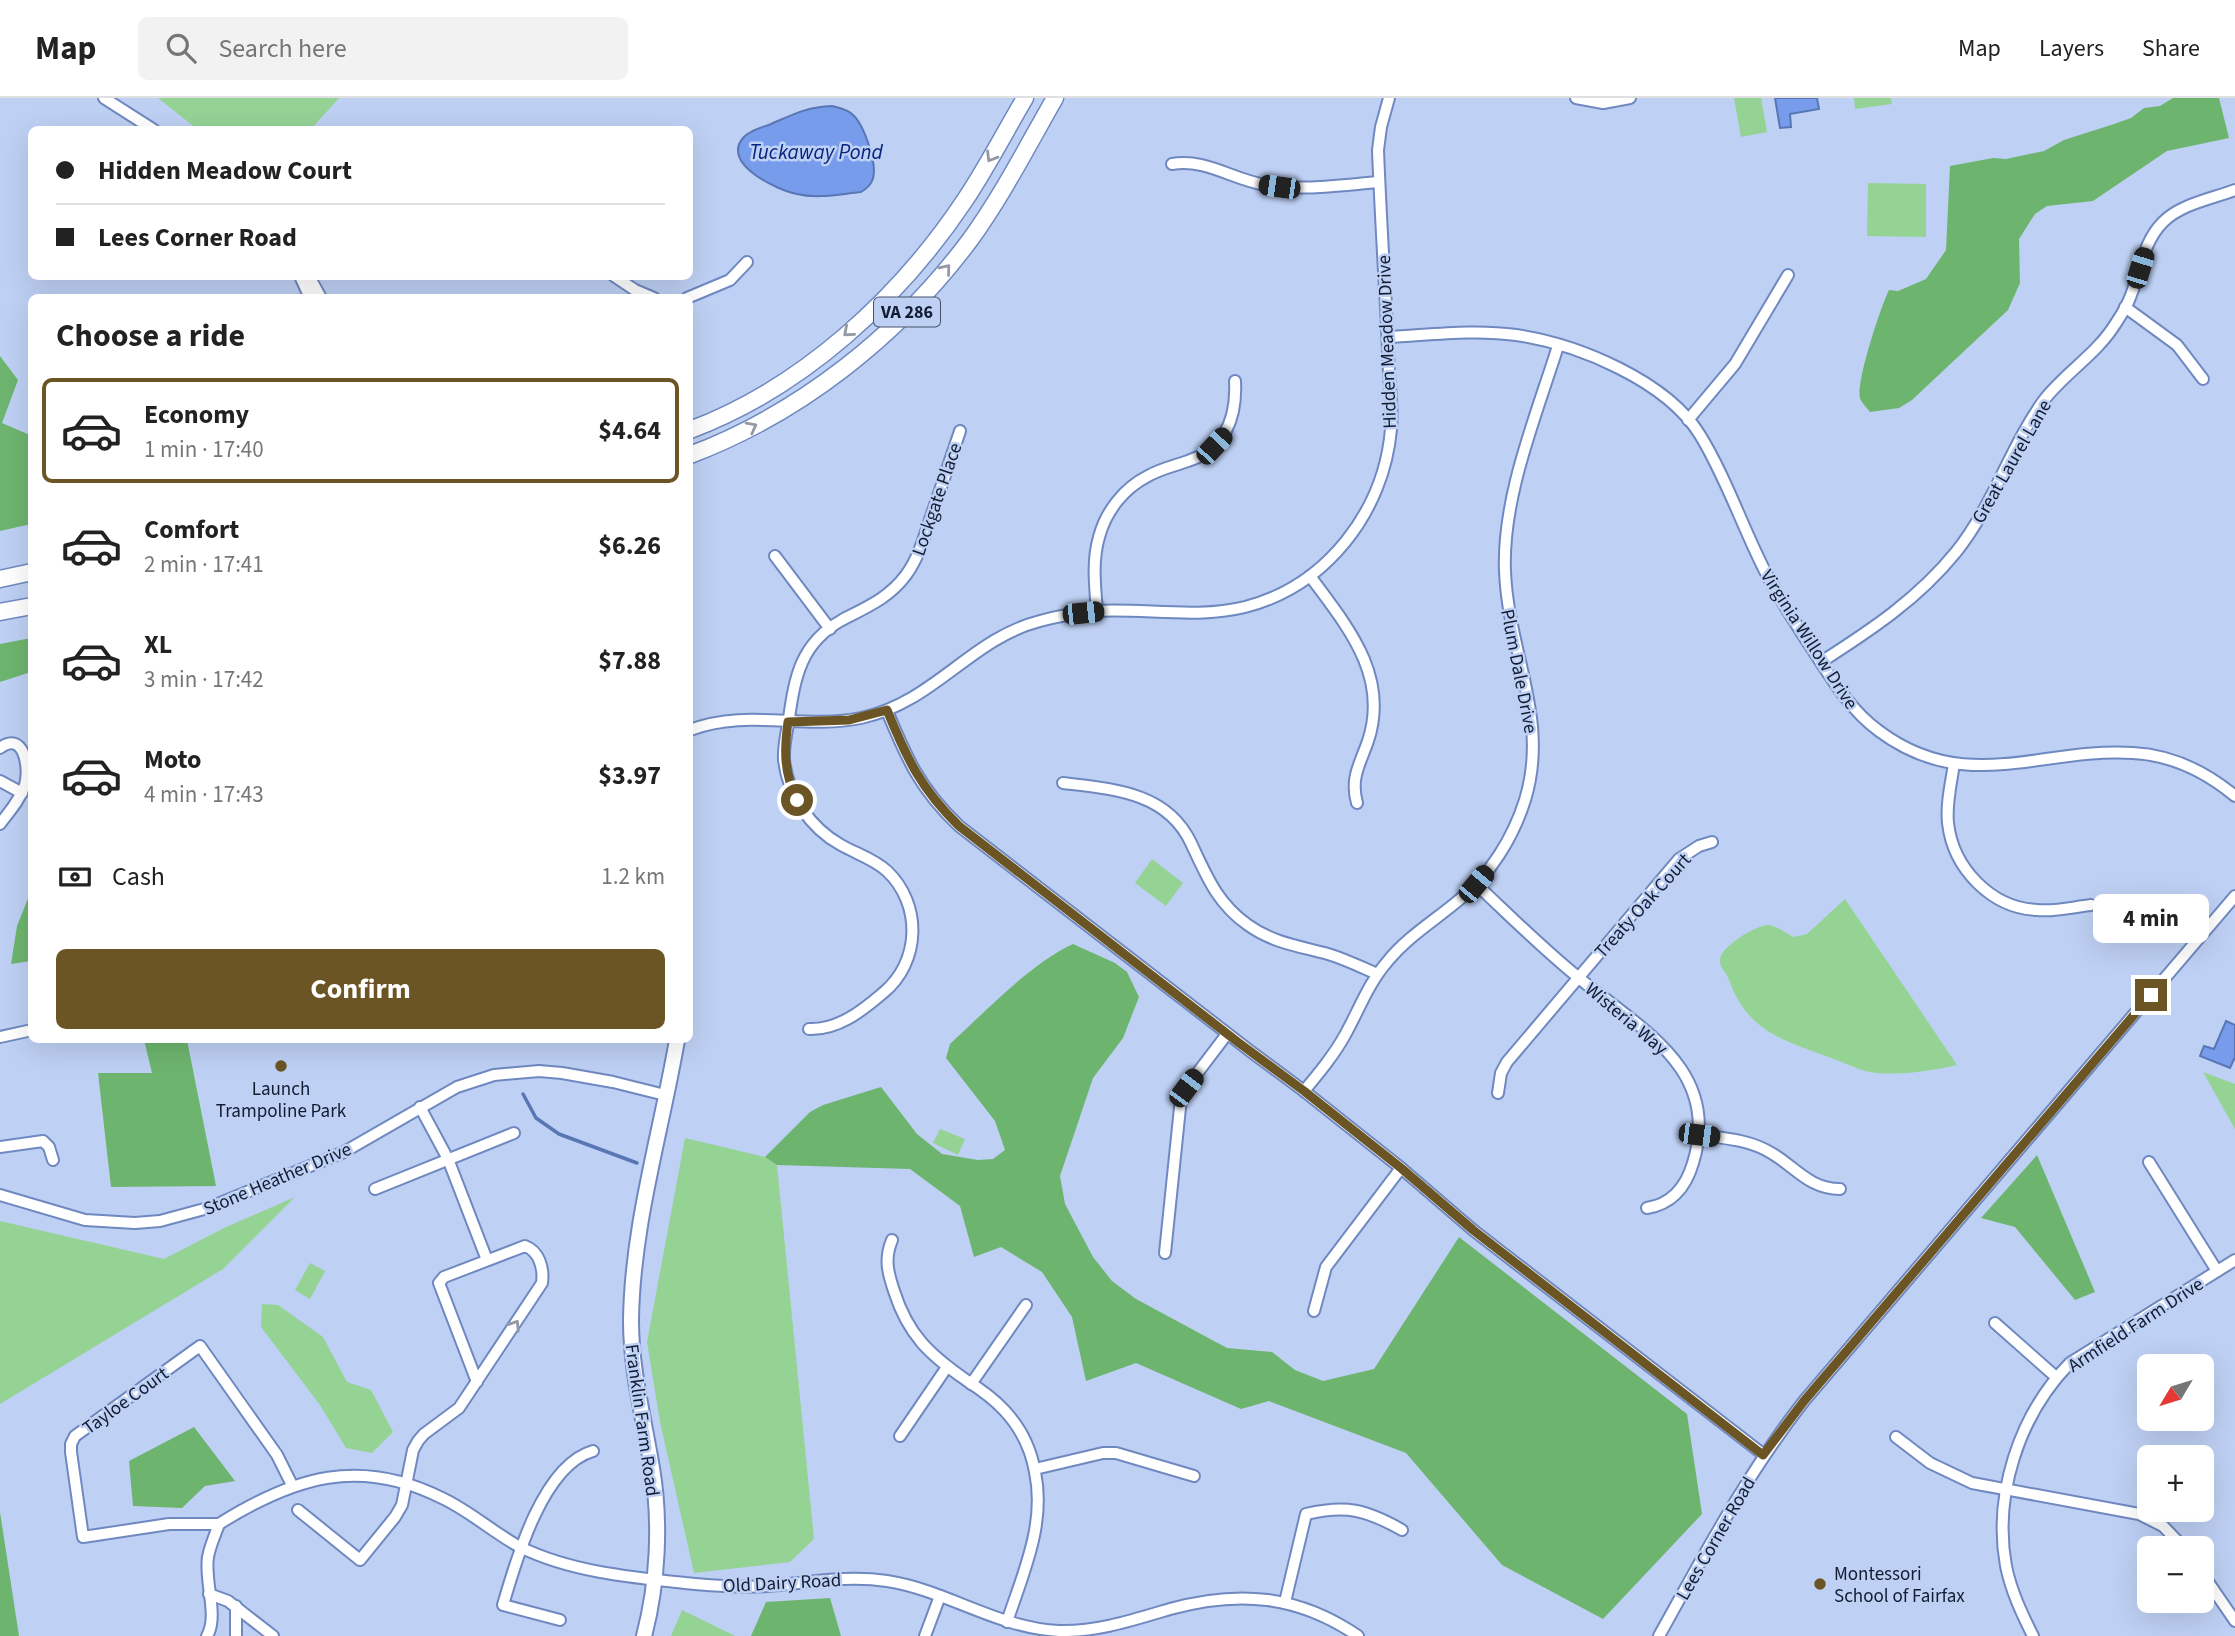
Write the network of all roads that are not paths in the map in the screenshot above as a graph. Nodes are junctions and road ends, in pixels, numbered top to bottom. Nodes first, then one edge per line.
1 (104, 98) edge
2 (1025, 98) edge
3 (1055, 98) edge
4 (1389, 98) edge
5 (1576, 98) edge
6 (1630, 98) edge
7 (149, 126) edge
8 (1172, 164) dead end
9 (1379, 182) junction
10 (2235, 190) edge
11 (747, 262) dead end
12 (1788, 275) dead end
13 (618, 280) edge
14 (633, 294) edge
15 (693, 295) edge
16 (2125, 307) junction
17 (1388, 337) junction
18 (1558, 346) junction
19 (2203, 379) dead end
20 (1235, 382) dead end
21 (1688, 420) junction
22 (693, 429) edge
23 (960, 431) dead end
24 (693, 454) edge
25 (775, 556) dead end
26 (28, 573) edge
27 (1310, 576) junction
28 (0, 579) edge
29 (28, 607) edge
30 (1097, 611) junction
31 (0, 612) edge
32 (830, 629) junction
33 (1821, 662) junction
34 (887, 710) junction
35 (788, 722) junction
36 (693, 729) edge
37 (0, 748) edge
38 (1954, 764) junction
39 (0, 781) edge
40 (1063, 783) dead end
41 (22, 793) junction
42 (2235, 796) edge
43 (1357, 803) dead end
44 (0, 824) edge
45 (1713, 842) dead end
46 (1476, 884) junction
47 (2235, 896) edge
48 (2091, 905) dead end
49 (1377, 974) junction
50 (1578, 977) junction
51 (809, 1029) dead end
52 (28, 1031) edge
53 (1227, 1034) junction
54 (0, 1037) edge
55 (676, 1043) edge
56 (1304, 1091) junction
57 (1498, 1093) dead end
58 (665, 1095) junction
59 (420, 1107) junction
60 (514, 1133) dead end
61 (1699, 1135) junction
62 (0, 1147) edge
63 (448, 1159) junction
64 (53, 1160) dead end
65 (2149, 1162) dead end
66 (1401, 1168) junction
67 (375, 1189) dead end
68 (1839, 1189) dead end
69 (0, 1195) edge
70 (1647, 1209) dead end
71 (892, 1240) dead end
72 (1165, 1253) dead end
73 (487, 1260) junction
74 (2235, 1260) edge
75 (2217, 1271) junction
76 (1026, 1305) dead end
77 (1314, 1311) dead end
78 (1995, 1323) dead end
79 (947, 1367) junction
80 (2056, 1377) junction
81 (477, 1382) junction
82 (971, 1384) junction
83 (900, 1436) dead end
84 (1896, 1437) dead end
85 (593, 1451) dead end
86 (1763, 1455) junction
87 (1035, 1469) junction
88 (1194, 1476) dead end
89 (408, 1484) junction
90 (292, 1485) junction
91 (2006, 1491) junction
92 (298, 1510) dead end
93 (219, 1524) junction
94 (1402, 1530) dead end
95 (2173, 1536) edge
96 (520, 1546) junction
97 (654, 1579) junction
98 (2214, 1590) edge
99 (209, 1594) junction
100 (940, 1596) junction
101 (1285, 1602) junction
102 (236, 1606) junction
103 (560, 1620) dead end
104 (2235, 1621) edge
105 (1007, 1622) junction
106 (1085, 1633) edge
107 (207, 1636) edge
108 (236, 1636) edge
109 (273, 1636) edge
110 (644, 1636) edge
111 (925, 1636) edge
112 (1358, 1636) edge
113 (1659, 1636) edge
114 (2033, 1636) edge

1 - 7 street
2 -> 22 highway, VA 286
24 -> 3 highway, VA 286
4 - 9 street, Hidden Meadow Drive
5 - 6 street
8 - 9 street
9 - 17 street, Hidden Meadow Drive
10 - 16 street, Great Laurel Lane
11 - 15 street
12 - 21 street
13 - 14 street
16 - 19 street
16 - 33 street, Great Laurel Lane
17 - 18 street, Virginia Willow Drive
17 - 27 street, Hidden Meadow Drive
18 - 21 street, Virginia Willow Drive
18 - 46 street, Plum Dale Drive
20 - 30 street
21 - 33 street, Virginia Willow Drive
23 - 32 street, Lockgate Place
25 - 32 street
26 - 28 highway
27 - 30 street, Hidden Meadow Drive
27 - 43 street
29 - 31 highway
30 - 34 street, Hidden Meadow Drive
32 - 35 street, Lockgate Place
33 - 38 street, Virginia Willow Drive
34 - 35 street, Hidden Meadow Drive
34 - 53 street
35 - 36 street, Hidden Meadow Drive
35 - 51 street, Lockgate Place
37 - 41 street
38 - 42 street, Virginia Willow Drive
38 - 48 street
39 - 41 street
40 - 49 street
41 - 44 street
45 - 50 street, Treaty Oak Court
46 - 49 street, Plum Dale Drive
46 - 50 street, Wisteria Way
47 - 86 street, Lees Corner Road
49 - 56 street, Plum Dale Drive
50 - 57 street, Treaty Oak Court
50 - 61 street, Wisteria Way
52 - 54 street
53 - 56 street
53 - 72 street
55 - 58 main road, Franklin Farm Road
56 - 66 street
58 - 59 street, Stone Heather Drive
58 - 97 main road, Franklin Farm Road
59 - 63 street
59 - 69 street, Stone Heather Drive
60 - 63 street
61 - 68 street
61 - 70 street, Wisteria Way
62 - 64 street
63 - 67 street
63 - 73 street
65 - 75 street
66 - 77 street
66 - 86 street
71 - 79 street
73 - 81 street
81 -> 73 street
74 - 75 street, Armfield Farm Drive
75 - 80 street, Armfield Farm Drive
76 - 82 street
78 - 80 street
79 - 82 street
79 - 83 street
80 - 91 street, Armfield Farm Drive
81 - 89 street
82 - 87 street
84 - 91 street
85 - 96 street
86 - 113 street, Lees Corner Road
87 - 88 street
87 - 105 street
89 - 90 street, Old Dairy Road
89 - 92 street
89 - 96 street, Old Dairy Road
90 - 93 street, Old Dairy Road
90 - 93 street, Tayloe Court
91 - 95 street
91 - 114 street, Armfield Farm Drive
93 - 99 street
94 - 101 street
96 - 97 street, Old Dairy Road
96 - 103 street
97 - 100 street, Old Dairy Road
97 - 110 main road, Franklin Farm Road
98 - 104 street
99 - 102 street
99 - 107 street
100 - 105 street, Old Dairy Road
100 - 111 street
101 - 106 street, Old Dairy Road
101 - 112 street, Old Dairy Road
102 - 108 street
102 - 109 street
105 - 106 street, Old Dairy Road

